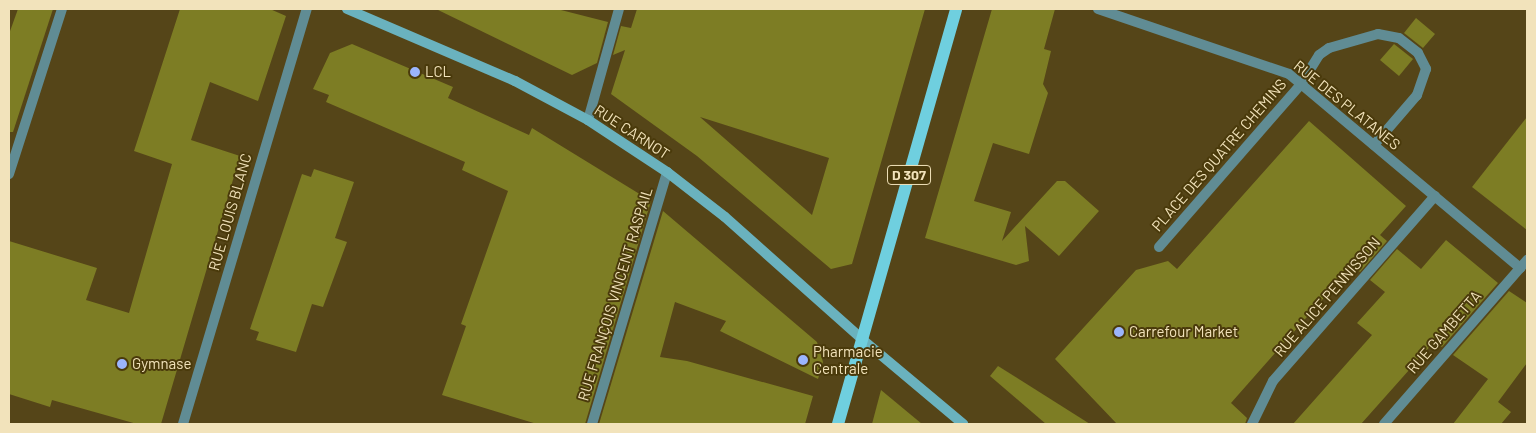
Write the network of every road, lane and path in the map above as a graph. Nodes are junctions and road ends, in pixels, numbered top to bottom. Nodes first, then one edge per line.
1 (62, 9) edge
2 (308, 9) edge
3 (347, 9) edge
4 (619, 9) edge
5 (956, 9) edge
6 (1098, 9) edge
7 (1301, 84) junction
8 (588, 120) junction
9 (1374, 145) junction
10 (667, 172) junction
11 (9, 174) edge
12 (1435, 196) junction
13 (1159, 247) dead end
14 (1527, 260) edge
15 (1520, 268) junction
16 (862, 340) junction
17 (183, 424) edge
18 (592, 424) edge
19 (838, 424) edge
20 (963, 424) edge
21 (1252, 424) edge
22 (1384, 424) edge

1 - 11 street
2 - 17 street, RUE LOUIS BLANC
3 - 8 main road, RUE CARNOT
4 - 8 street
5 - 16 main road, D 307
6 - 7 street, RUE DES PLATANES
7 - 9 street, RUE DES PLATANES
7 - 9 street
7 - 13 street, PLACE DES QUATRE CHEMINS
8 - 10 main road, RUE CARNOT
9 - 12 street, RUE DES PLATANES
10 - 16 main road, RUE CARNOT
10 - 18 street, RUE FRANÇOIS VINCENT RASPAIL
12 - 15 street, RUE DES PLATANES
12 - 21 street, RUE ALICE PENNISSON
14 - 15 street, RUE GAMBETTA
15 - 22 street, RUE GAMBETTA
16 - 19 main road, D 307
16 - 20 main road, RUE CARNOT

